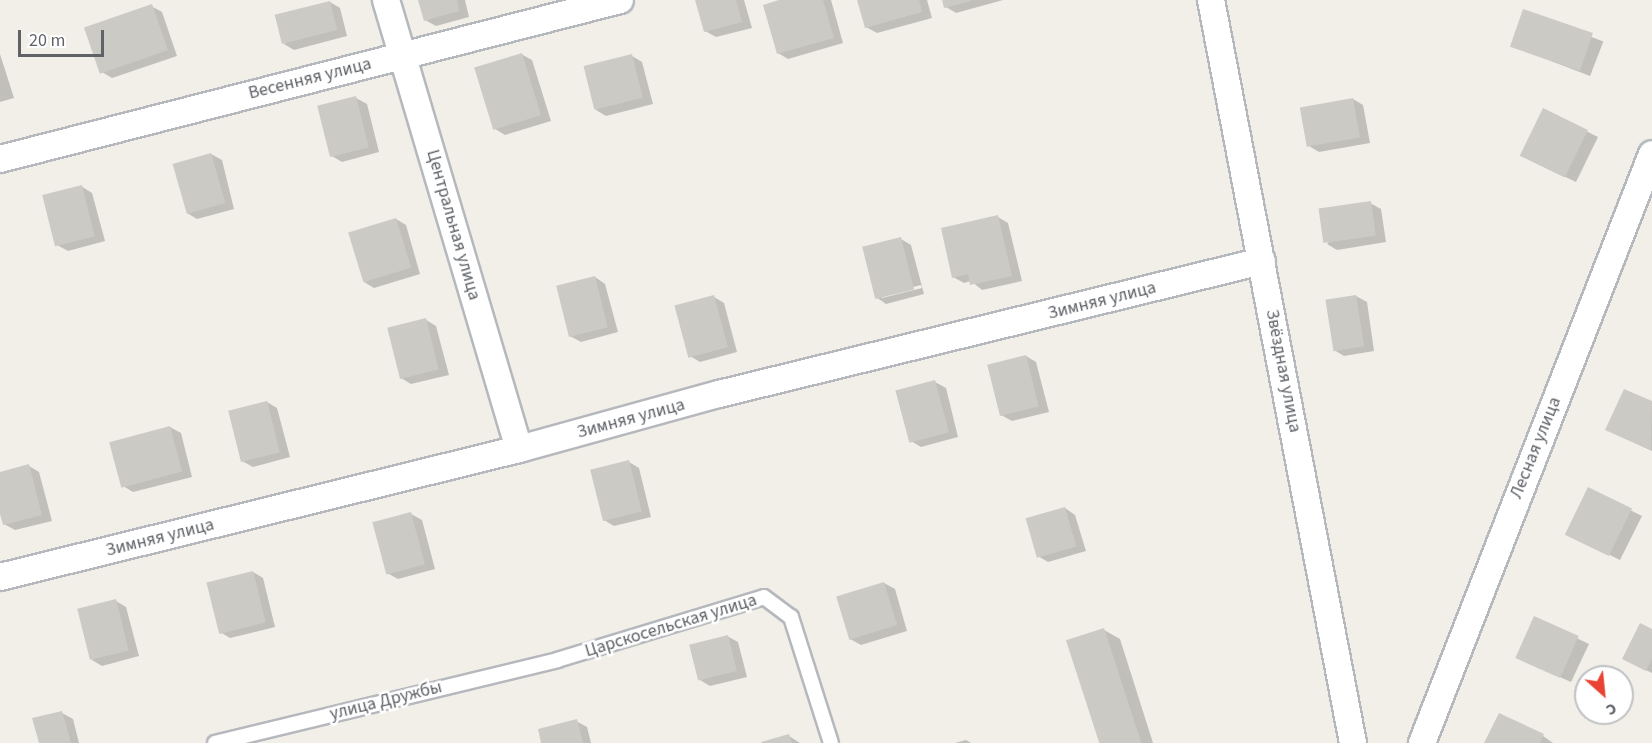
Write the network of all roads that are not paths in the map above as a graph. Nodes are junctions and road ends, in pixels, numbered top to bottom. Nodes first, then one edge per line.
1 (386, 0) edge
2 (620, 0) edge
3 (1211, 0) edge
4 (403, 56) junction
5 (1652, 154) edge
6 (0, 159) edge
7 (1262, 261) junction
8 (519, 449) junction
9 (0, 577) edge
10 (557, 660) joint
11 (215, 743) edge
12 (831, 743) edge
13 (1353, 743) edge
14 (1422, 743) edge

1 - 4 street, Центральная улица
2 - 4 street, Весенняя улица
3 - 7 street, Звёздная улица
4 - 6 street, Весенняя улица
4 - 8 street, Центральная улица
5 - 14 street, Лесная улица
7 - 8 street, Зимняя улица
7 - 13 street, Звёздная улица
8 - 9 street, Зимняя улица
10 - 11 lane, улица Дружбы
10 - 12 lane, Царскосельская улица

